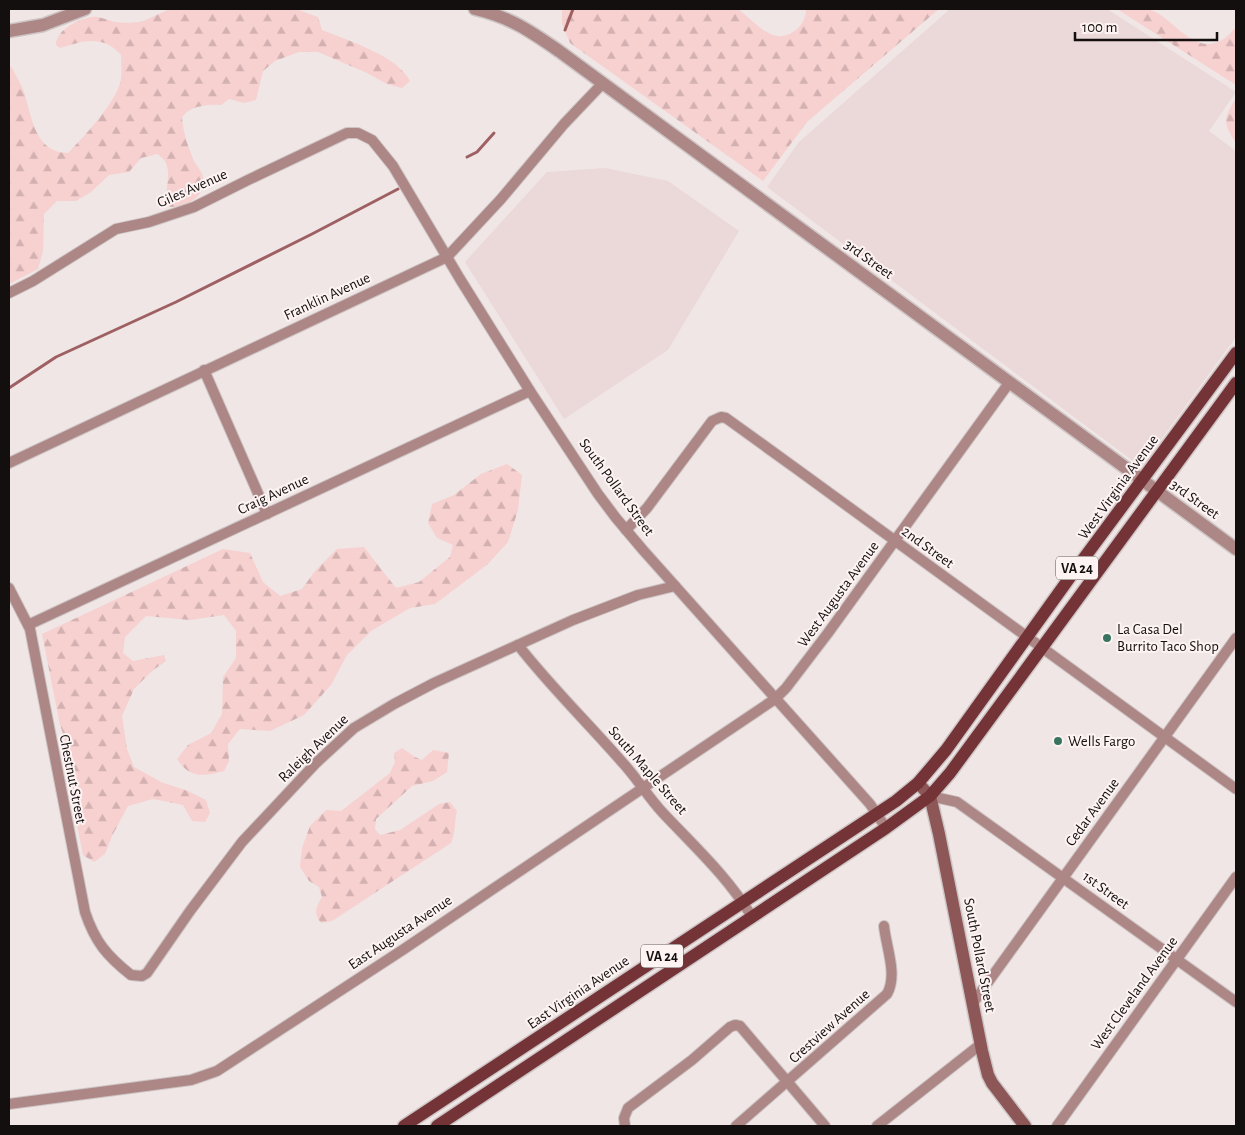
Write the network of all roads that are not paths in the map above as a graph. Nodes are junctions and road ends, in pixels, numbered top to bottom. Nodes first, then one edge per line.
1 (85, 9) edge
2 (475, 9) edge
3 (9, 31) edge
4 (603, 83) junction
5 (364, 134) joint
6 (447, 257) junction
7 (9, 294) edge
8 (1236, 353) edge
9 (204, 370) junction
10 (1009, 383) junction
11 (1236, 383) edge
12 (530, 391) junction
13 (9, 463) edge
14 (1142, 480) junction
15 (1157, 491) junction
16 (267, 514) junction
17 (626, 530) junction
18 (895, 541) junction
19 (1236, 549) edge
20 (675, 586) junction
21 (9, 588) edge
22 (28, 625) junction
23 (1027, 638) junction
24 (1236, 638) edge
25 (518, 645) junction
26 (1041, 648) junction
27 (775, 698) junction
28 (1164, 737) junction
29 (918, 783) junction
30 (643, 788) junction
31 (1236, 789) edge
32 (930, 796) junction
33 (877, 813) junction
34 (886, 828) junction
35 (1064, 878) junction
36 (1236, 878) edge
37 (743, 902) junction
38 (752, 917) junction
39 (884, 926) dead end
40 (1177, 960) junction
41 (123, 969) joint
42 (1236, 1002) edge
43 (973, 1003) junction
44 (981, 1044) junction
45 (788, 1082) junction
46 (9, 1104) edge
47 (404, 1126) edge
48 (436, 1126) edge
49 (625, 1126) edge
50 (736, 1126) edge
51 (825, 1126) edge
52 (877, 1126) edge
53 (1025, 1126) edge
54 (1057, 1126) edge

1 - 3 street
2 - 4 street, 3rd Street
4 - 6 street, Franklin Avenue
4 - 10 street, 3rd Street
5 - 6 street, South Pollard Street
5 - 7 street, Giles Avenue
6 - 9 street, Franklin Avenue
6 - 12 street, South Pollard Street
8 - 14 main road, West Virginia Avenue / VA 24
9 - 13 street, Franklin Avenue
9 - 16 street
10 - 14 street, 3rd Street
10 - 18 street, West Augusta Avenue
11 - 15 main road, VA 24
12 - 16 street, Craig Avenue
12 - 17 street, South Pollard Street
14 - 15 street, 3rd Street
14 - 23 main road, West Virginia Avenue / VA 24
15 - 19 street, 3rd Street
15 - 26 main road, VA 24
16 - 22 street, Craig Avenue
17 - 18 street, 2nd Street
17 - 20 street, South Pollard Street
18 - 23 street, 2nd Street
18 - 27 street, West Augusta Avenue
20 - 25 street, Raleigh Avenue
20 - 27 street, South Pollard Street
21 - 22 street, Chestnut Street
22 - 41 street, Chestnut Street
23 - 26 street, 2nd Street
23 - 29 main road, West Virginia Avenue / VA 24
24 - 28 street, Cedar Avenue
25 - 30 street, South Maple Street
25 - 41 street, Raleigh Avenue
26 - 28 street, 2nd Street
26 - 32 main road, VA 24
27 - 30 street, East Augusta Avenue
27 - 33 street, South Pollard Street
28 - 31 street, 2nd Street
28 - 35 street, Cedar Avenue
29 - 32 main road, South Pollard Street
29 - 33 main road, East Virginia Avenue / VA 24
30 - 37 street, South Maple Street
30 - 46 street, East Augusta Avenue
32 - 34 main road, VA 24
32 - 35 street, 1st Street
32 - 43 main road, South Pollard Street
33 - 34 street, South Pollard Street
33 - 37 main road, East Virginia Avenue / VA 24
34 - 38 main road, VA 24
35 - 40 street, 1st Street
35 - 43 street, Cedar Avenue
36 - 40 street, West Cleveland Avenue
37 - 38 street, South Maple Street
37 - 47 main road, East Virginia Avenue / VA 24
38 - 48 main road, VA 24
39 - 45 street, Crestview Avenue
40 - 42 street, 1st Street
40 - 54 street, West Cleveland Avenue
43 - 44 main road, South Pollard Street
44 - 52 street
44 - 53 main road, South Pollard Street
45 - 49 street
45 - 50 street, Crestview Avenue
45 - 51 street

